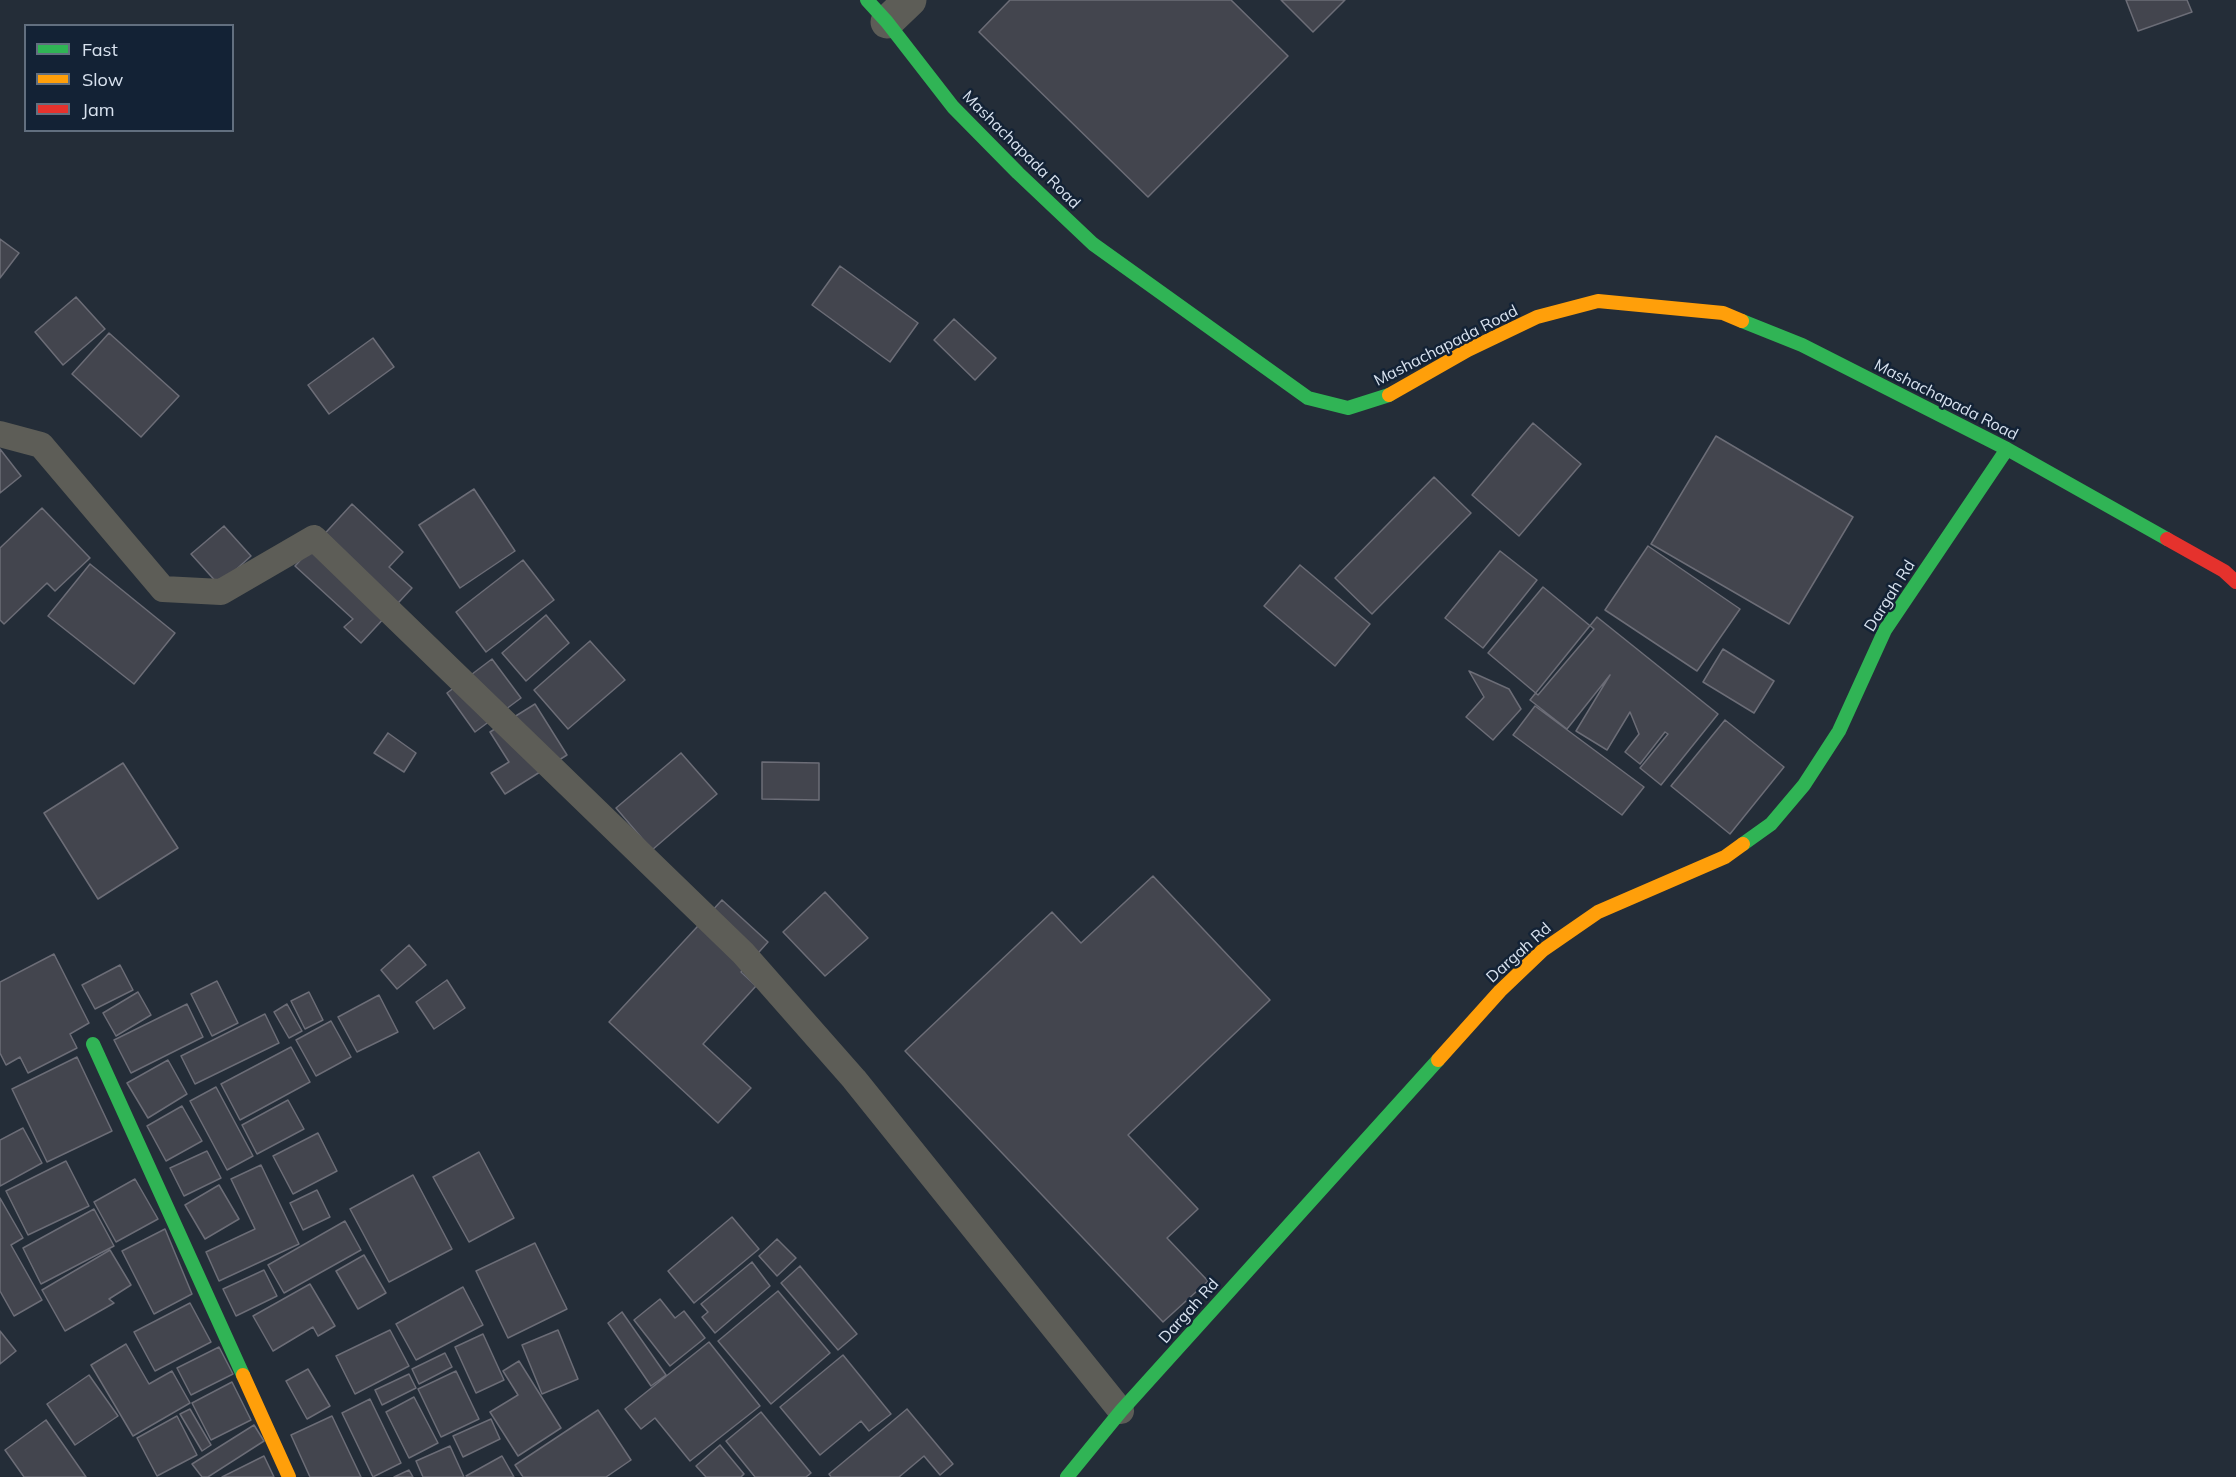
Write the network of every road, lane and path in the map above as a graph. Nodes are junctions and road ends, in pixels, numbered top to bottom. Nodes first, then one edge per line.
1 (888, 7) edge
2 (0, 434) edge
3 (2007, 449) junction
4 (2232, 568) edge
5 (93, 1044) dead end
6 (1121, 1411) junction
7 (288, 1477) edge
8 (1067, 1477) edge

1 - 3 street, Mashachapada Road
2 - 6 lane
3 - 4 street, Mashachapada Road
3 - 6 street, Dargah Rd
5 - 7 street
6 - 8 street, Dargah Rd

